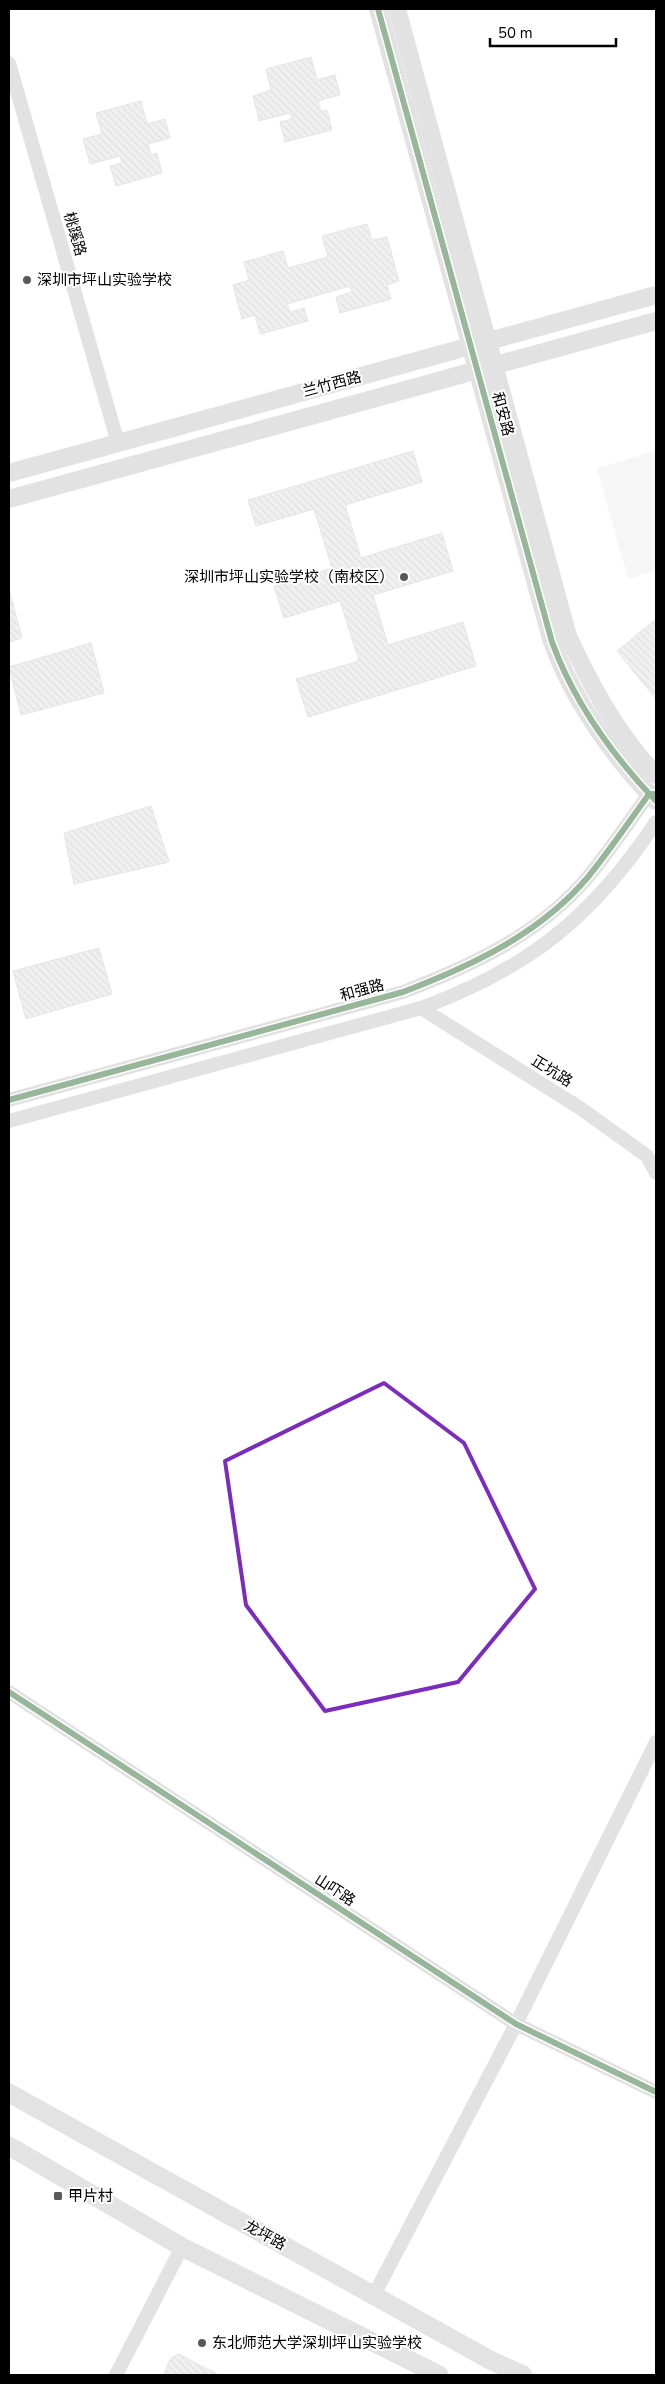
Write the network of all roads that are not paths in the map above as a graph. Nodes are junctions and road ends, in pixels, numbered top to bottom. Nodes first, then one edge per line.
1 (378, 9) edge
2 (396, 9) edge
3 (9, 62) edge
4 (656, 295) edge
5 (656, 321) edge
6 (479, 344) junction
7 (486, 368) junction
8 (118, 443) junction
9 (9, 473) edge
10 (9, 499) edge
11 (656, 774) edge
12 (654, 796) edge
13 (656, 822) edge
14 (421, 1008) junction
15 (9, 1100) edge
16 (9, 1121) edge
17 (656, 1173) edge
18 (9, 1692) edge
19 (656, 1742) edge
20 (516, 2024) junction
21 (656, 2092) edge
22 (9, 2093) edge
23 (9, 2146) edge
24 (182, 2247) junction
25 (374, 2295) junction
26 (116, 2375) edge
27 (439, 2375) edge
28 (523, 2375) edge

1 - 6 street, 和安路
2 - 6 street, 和安路
3 - 8 street, 桃蹊路
4 - 6 street, 兰竹西路
5 - 7 street, 兰竹西路
6 - 7 street, 和安路
6 - 8 street, 兰竹西路
7 - 10 street, 兰竹西路
7 - 11 street, 和安路
7 - 12 street, 和安路
8 - 9 street, 兰竹西路
12 - 15 street, 和强路
13 - 14 street
14 - 16 street
14 - 17 street, 正坑路
18 - 20 street, 山吓路
19 - 20 street
20 - 21 street, 山吓路
20 - 25 street
22 - 25 main road, 龙坪路
23 - 24 main road
24 - 26 street
24 - 27 main road
25 - 28 main road, 龙坪路

